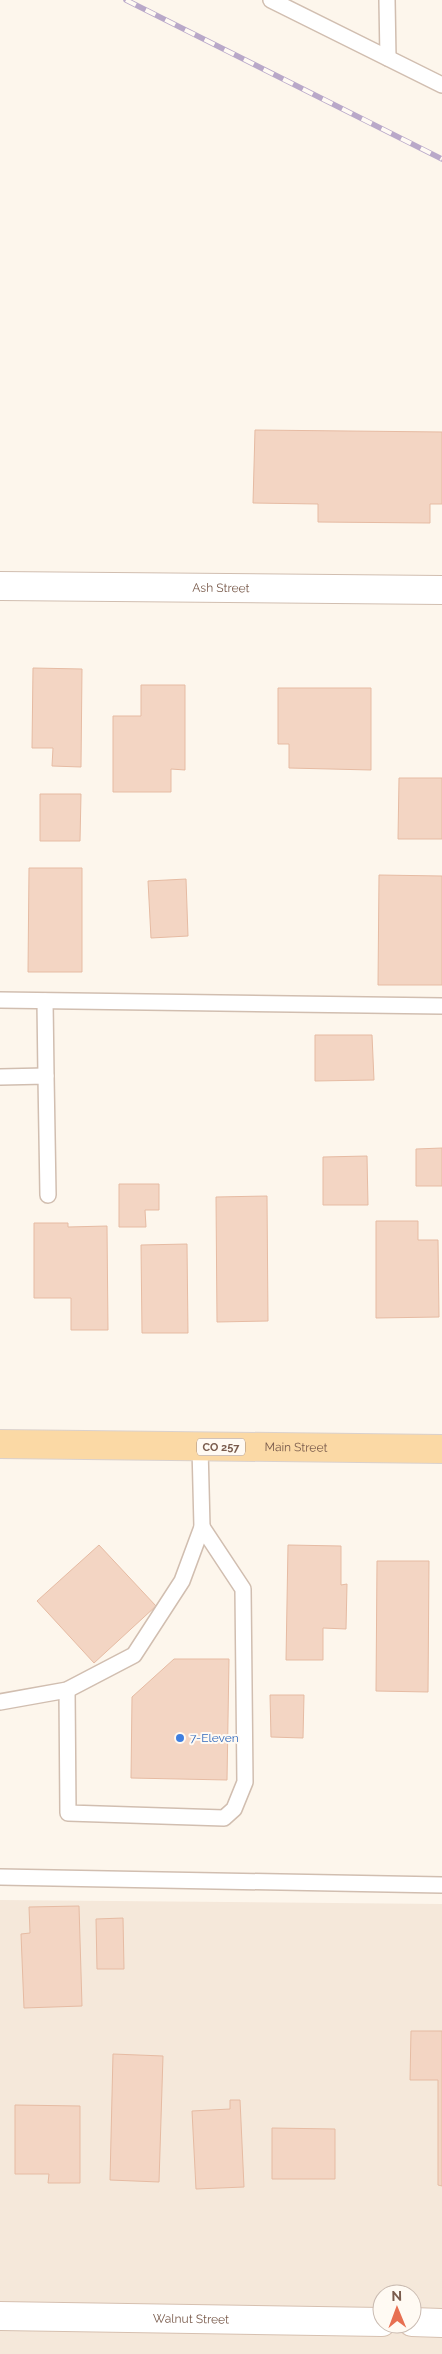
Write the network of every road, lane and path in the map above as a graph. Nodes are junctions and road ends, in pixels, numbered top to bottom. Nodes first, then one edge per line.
1 (271, 0) edge
2 (387, 0) edge
3 (388, 58) junction
4 (442, 85) edge
5 (0, 586) edge
6 (442, 590) edge
7 (0, 1000) edge
8 (45, 1000) junction
9 (442, 1006) edge
10 (46, 1076) junction
11 (0, 1077) edge
12 (48, 1195) dead end
13 (0, 1444) edge
14 (200, 1447) junction
15 (442, 1449) edge
16 (202, 1527) junction
17 (68, 1690) junction
18 (0, 1702) edge
19 (0, 1876) edge
20 (442, 1885) edge
21 (0, 2316) edge
22 (372, 2322) edge
23 (422, 2322) edge
24 (442, 2322) edge

1 - 3 lane
2 - 3 lane
3 - 4 lane
5 - 6 street, Ash Street
7 - 8 lane
8 - 9 lane
8 - 10 lane
10 - 11 lane
10 - 12 lane
13 - 14 main road, Main Street / CO 257
14 - 15 main road, Main Street / CO 257
14 - 16 lane
16 - 17 lane
16 - 17 lane
17 - 18 lane
19 - 20 lane
21 - 22 street, Walnut Street
23 - 24 street

